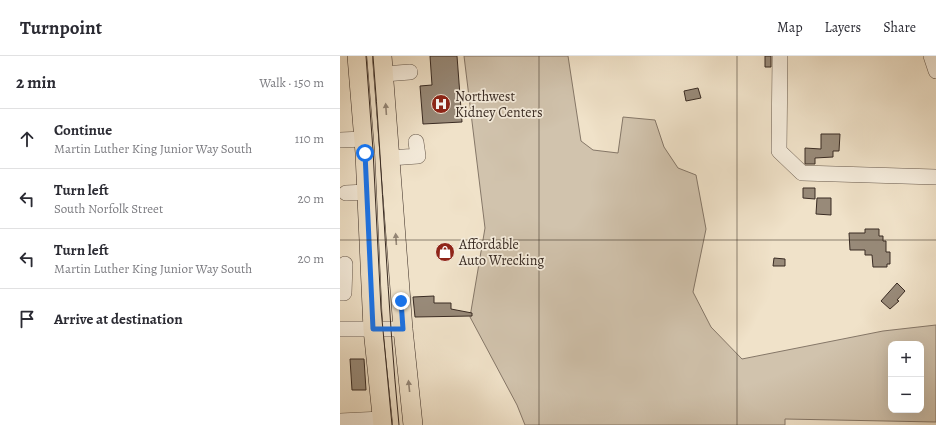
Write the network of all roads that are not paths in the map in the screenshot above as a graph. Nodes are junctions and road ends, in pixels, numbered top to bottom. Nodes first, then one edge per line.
1 (358, 56) edge
2 (780, 56) edge
3 (931, 56) edge
4 (383, 65) edge
5 (936, 71) edge
6 (410, 72) dead end
7 (364, 139) junction
8 (340, 140) edge
9 (416, 142) dead end
10 (390, 158) junction
11 (936, 177) edge
12 (367, 192) junction
13 (346, 193) dead end
14 (345, 264) dead end
15 (340, 293) edge
16 (340, 329) edge
17 (373, 329) junction
18 (403, 329) junction
19 (340, 421) edge
20 (382, 422) edge
21 (413, 425) edge

1 - 7 main road
2 - 11 street
3 - 5 street
4 - 6 street
10 -> 4 main road
7 - 8 street
7 - 12 main road
9 - 10 street
18 -> 10 main road
12 - 13 street
12 - 17 main road
14 - 15 street
16 - 17 street
17 - 18 street
17 - 20 main road
21 -> 18 main road
19 - 20 street

